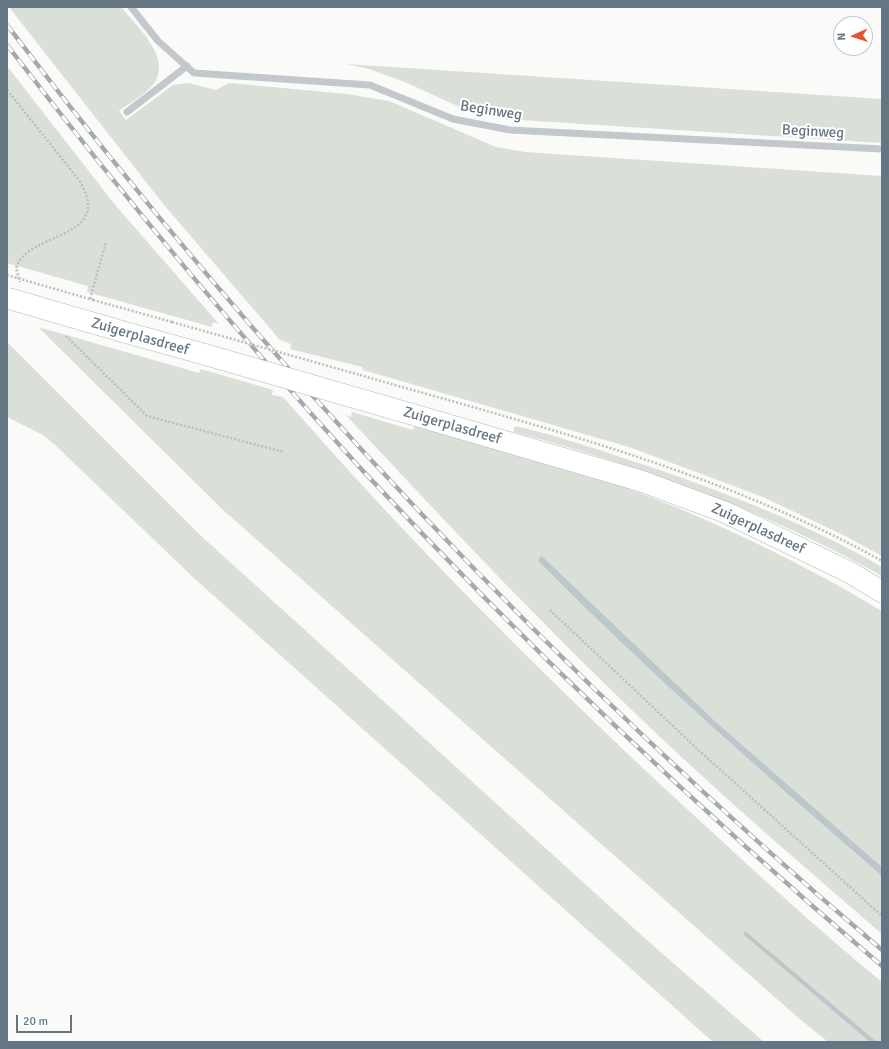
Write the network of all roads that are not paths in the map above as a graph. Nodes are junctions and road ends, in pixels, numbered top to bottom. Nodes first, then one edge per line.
1 (131, 7) edge
2 (187, 66) junction
3 (127, 112) dead end
4 (882, 148) edge
5 (15, 293) edge
6 (882, 592) edge

1 - 2 lane, Beginweg
2 - 3 lane
2 - 4 lane, Beginweg
5 - 6 main road, Zuigerplasdreef, bridge

